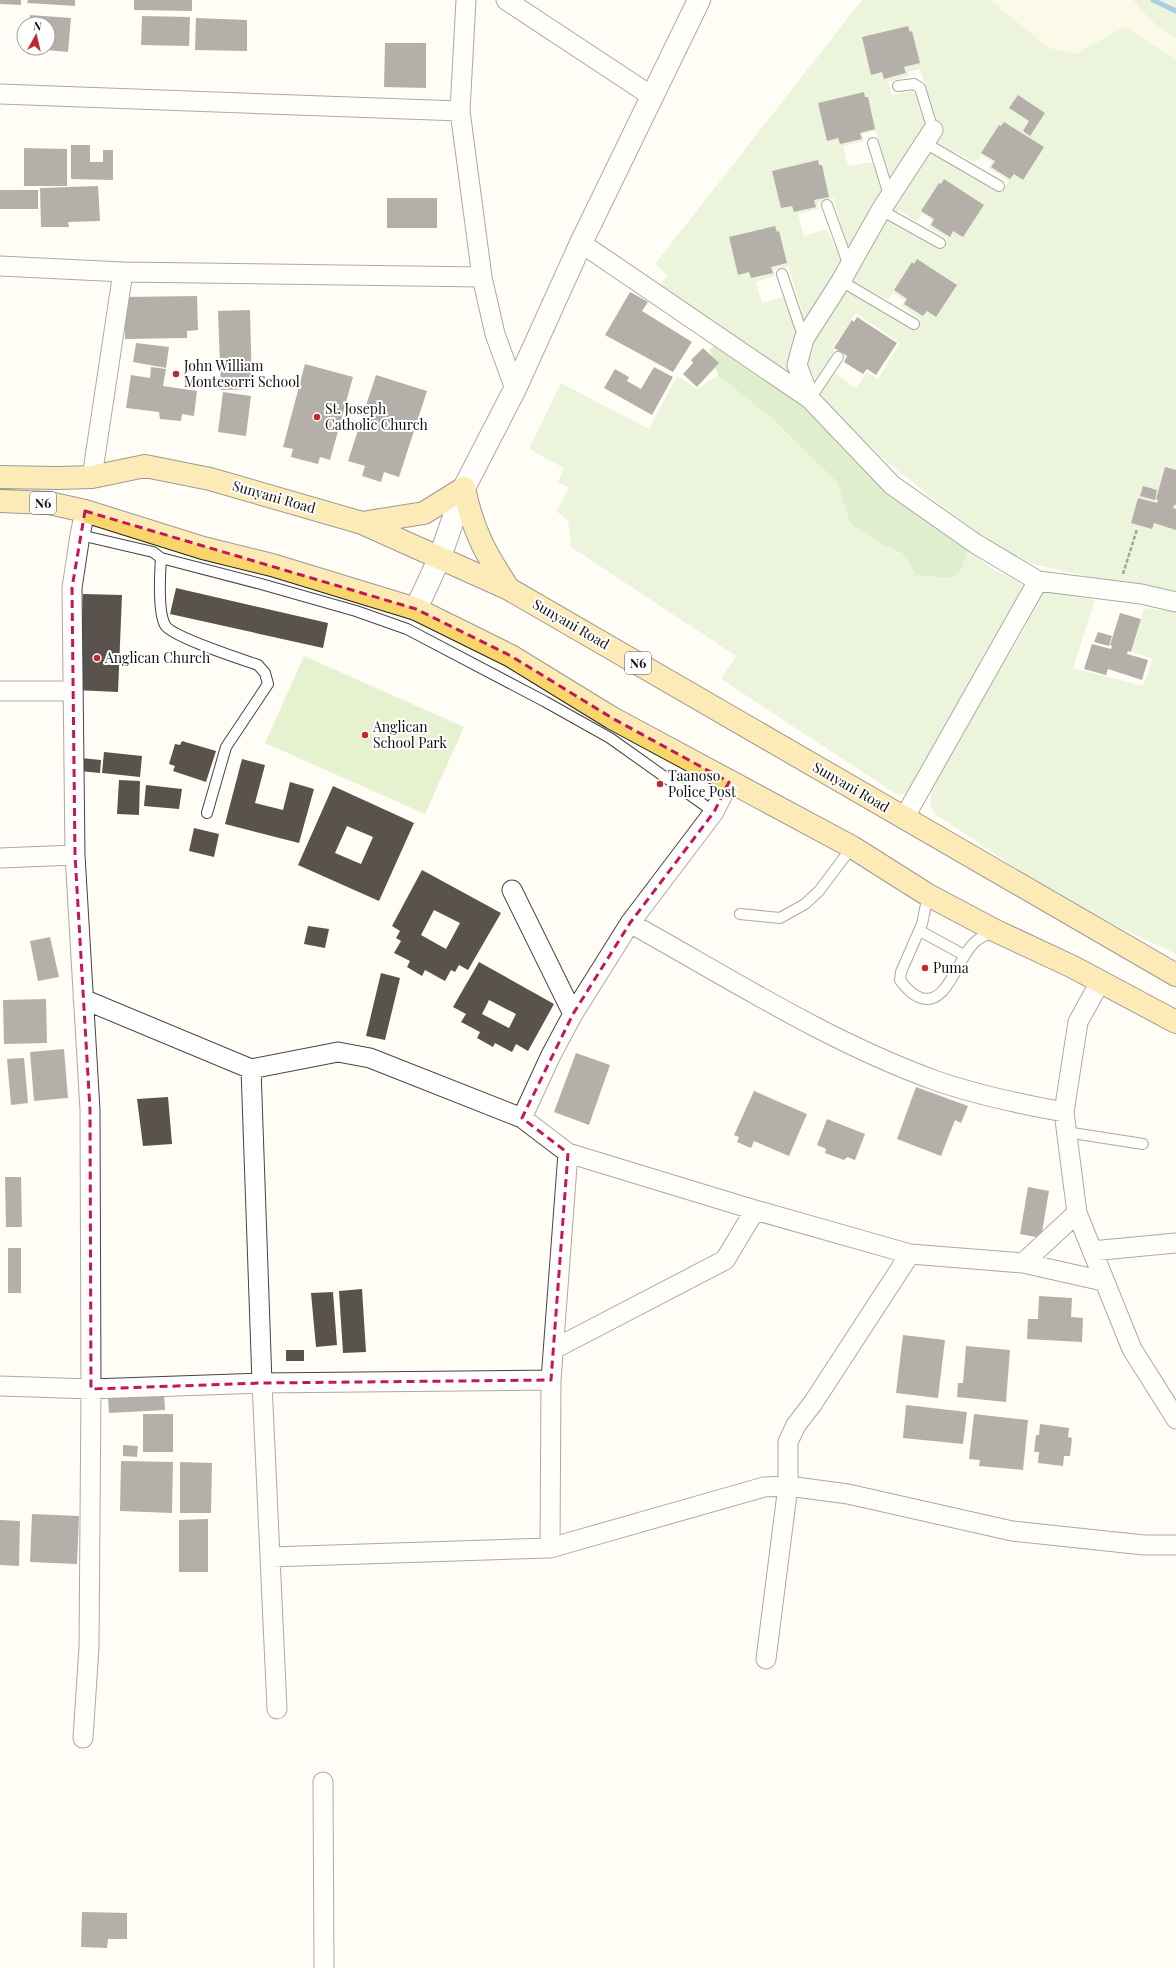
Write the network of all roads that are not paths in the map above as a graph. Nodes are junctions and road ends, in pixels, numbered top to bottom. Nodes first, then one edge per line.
1 (466, 0) edge
2 (506, 0) edge
3 (699, 0) edge
4 (898, 86) dead end
5 (0, 94) edge
6 (653, 97) junction
7 (460, 111) junction
8 (929, 137) junction
9 (873, 143) dead end
10 (999, 186) dead end
11 (885, 204) junction
12 (828, 205) dead end
13 (940, 242) dead end
14 (581, 243) junction
15 (0, 266) edge
16 (123, 272) junction
17 (845, 273) junction
18 (782, 274) dead end
19 (482, 278) junction
20 (914, 324) dead end
21 (804, 339) junction
22 (838, 357) dead end
23 (515, 389) junction
24 (810, 399) junction
25 (92, 476) junction
26 (0, 477) edge
27 (464, 488) junction
28 (0, 501) edge
29 (85, 511) junction
30 (362, 523) junction
31 (80, 535) junction
32 (440, 557) junction
33 (161, 558) junction
34 (1038, 581) junction
35 (509, 589) junction
36 (1176, 602) edge
37 (416, 609) junction
38 (0, 691) edge
39 (73, 691) junction
40 (729, 782) junction
41 (714, 812) junction
42 (207, 813) dead end
43 (904, 818) junction
44 (852, 848) junction
45 (75, 855) junction
46 (0, 858) edge
47 (512, 890) dead end
48 (928, 895) junction
49 (740, 914) dead end
50 (630, 923) junction
51 (920, 931) junction
52 (996, 931) junction
53 (964, 955) junction
54 (1176, 975) edge
55 (1100, 982) junction
56 (83, 999) junction
57 (573, 1014) junction
58 (1176, 1022) edge
59 (251, 1069) junction
60 (1064, 1112) junction
61 (522, 1118) junction
62 (1066, 1132) junction
63 (1143, 1144) dead end
64 (568, 1153) junction
65 (755, 1210) junction
66 (1077, 1213) junction
67 (1176, 1243) edge
68 (1092, 1251) junction
69 (910, 1254) junction
70 (1023, 1263) junction
71 (1103, 1281) junction
72 (554, 1349) junction
73 (551, 1380) junction
74 (262, 1383) junction
75 (0, 1386) edge
76 (91, 1389) junction
77 (1176, 1419) edge
78 (788, 1486) junction
79 (1176, 1545) edge
80 (550, 1548) junction
81 (270, 1557) junction
82 (766, 1659) dead end
83 (277, 1709) dead end
84 (83, 1738) dead end
85 (323, 1782) dead end
86 (324, 1968) edge

1 - 7 street
2 - 6 street
3 - 6 street
4 - 8 lane
5 - 7 street
6 - 14 street
7 - 19 street
8 - 10 lane
8 - 11 street
9 - 11 lane
11 - 13 lane
11 - 17 street
12 - 17 lane
14 - 23 street
14 - 24 street
15 - 16 street
16 - 19 street
16 - 25 street
17 - 20 lane
17 - 21 street
18 - 21 lane
19 - 23 street
21 - 24 street
22 - 24 lane
23 - 27 street
24 - 34 street
25 - 26 main road, Sunyani Road / N6
25 - 30 main road, Sunyani Road / N6
27 - 30 main road
27 - 32 street
27 - 35 main road
28 - 29 main road, N6
29 - 31 street
29 - 37 main road, N6
30 - 32 main road, Sunyani Road / N6
31 - 33 lane
31 - 39 street
32 - 35 main road, Sunyani Road / N6
32 - 37 street
33 - 41 lane
33 - 42 lane
34 - 36 street
34 - 43 street
35 - 43 main road, Sunyani Road / N6
37 - 40 main road, N6
38 - 39 street
39 - 45 street
40 - 41 street
40 - 44 main road, N6
41 - 50 street
43 - 54 main road, Sunyani Road / N6
44 - 48 main road, N6
44 - 49 lane
45 - 46 street
45 - 56 street
47 - 57 street
48 - 51 lane
48 - 52 main road, N6
50 - 57 street
50 - 60 street
51 - 53 lane
51 - 53 lane
52 - 53 lane
52 - 55 main road, N6
55 - 58 main road, N6
55 - 60 street
56 - 59 street
56 - 76 street
57 - 61 street
59 - 61 street
59 - 74 street
60 - 62 street
61 - 64 street
62 - 63 lane
62 - 66 street
64 - 65 street
64 - 72 street
65 - 69 street
65 - 72 street
66 - 68 street
66 - 70 street
67 - 68 street
68 - 71 street
69 - 70 street
69 - 78 street
70 - 71 street
71 - 77 street
72 - 73 street
73 - 74 street
73 - 80 street
74 - 76 street
74 - 81 street
75 - 76 street
76 - 84 street
78 - 79 street
78 - 80 street
78 - 82 street
80 - 81 street
81 - 83 street
85 - 86 street

